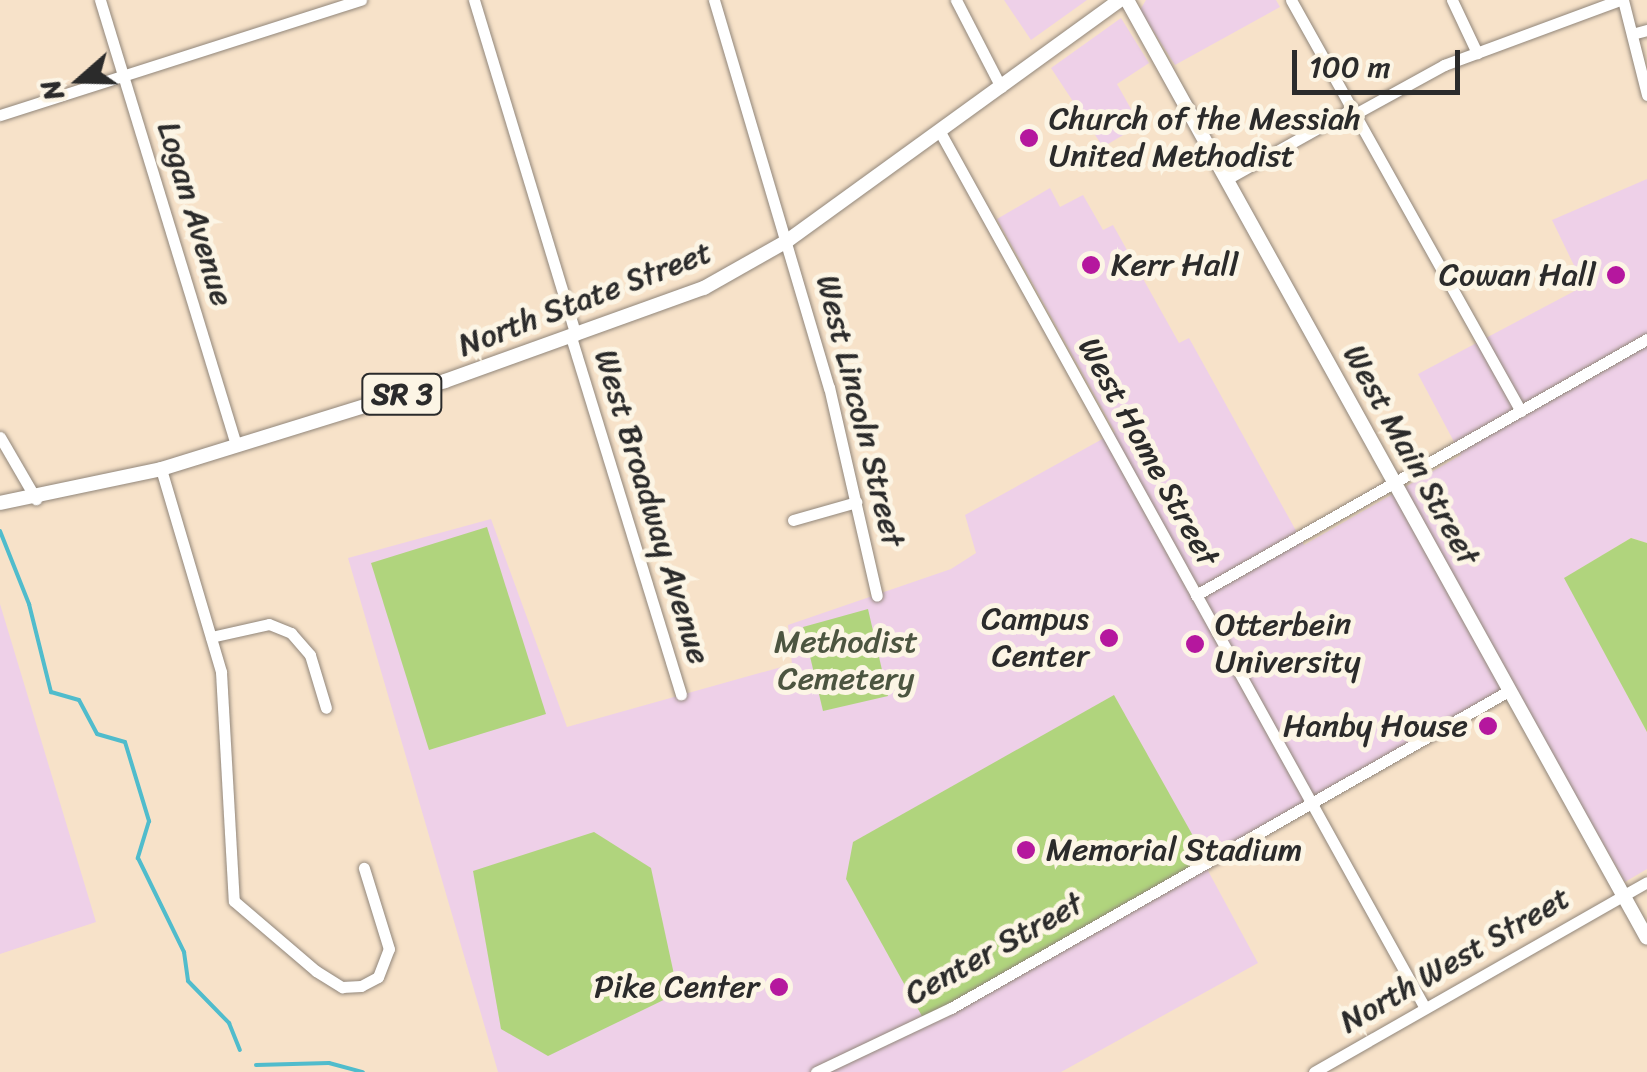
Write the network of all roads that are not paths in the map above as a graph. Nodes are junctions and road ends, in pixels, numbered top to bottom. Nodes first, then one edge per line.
1 (100, 0) edge
2 (361, 0) edge
3 (474, 0) edge
4 (714, 0) edge
5 (956, 0) edge
6 (1124, 0) edge
7 (1452, 0) edge
8 (1621, 0) edge
9 (1294, 1) edge
10 (1647, 30) edge
11 (1632, 34) junction
12 (1477, 52) junction
13 (122, 74) junction
14 (1001, 87) junction
15 (1647, 94) edge
16 (1354, 111) junction
17 (0, 114) edge
18 (940, 132) junction
19 (1226, 179) junction
20 (787, 241) junction
21 (574, 336) junction
22 (1647, 339) edge
23 (1521, 411) junction
24 (0, 437) edge
25 (236, 445) junction
26 (161, 469) junction
27 (1395, 482) junction
28 (36, 499) junction
29 (0, 502) edge
30 (856, 502) junction
31 (793, 520) dead end
32 (1196, 595) junction
33 (877, 596) dead end
34 (211, 637) junction
35 (1510, 690) junction
36 (681, 694) dead end
37 (326, 708) dead end
38 (1310, 803) junction
39 (364, 868) dead end
40 (1647, 882) edge
41 (1624, 896) junction
42 (1647, 938) edge
43 (1424, 1008) junction
44 (816, 1072) edge
45 (1314, 1072) edge

1 - 13 street, Logan Avenue
2 - 13 street
3 - 21 street, West Broadway Avenue
4 - 20 street, West Lincoln Street
5 - 14 street
6 - 14 main road, North State Street / SR 3
6 - 19 main road, West Main Street
7 - 12 street
8 - 11 street
8 - 12 street
9 - 16 street
10 - 11 street
11 - 15 street
12 - 16 street
13 - 17 street
13 - 25 street, Logan Avenue
14 - 18 main road, North State Street / SR 3
16 - 19 street
16 - 23 street
18 - 20 main road, North State Street / SR 3
18 - 32 street, West Home Street
19 - 27 main road, West Main Street
20 - 21 main road, North State Street / SR 3
20 - 30 street, West Lincoln Street
21 - 25 main road, North State Street / SR 3
21 - 36 street, West Broadway Avenue
22 - 23 street
23 - 27 street
24 - 28 street
25 - 26 main road, North State Street / SR 3
26 - 28 main road, North State Street / SR 3
26 - 34 street
27 - 32 street
27 - 35 main road, West Main Street
28 - 29 main road, North State Street / SR 3
30 - 31 street
30 - 33 street, West Lincoln Street
32 - 38 street, West Home Street
34 - 37 street
34 - 39 street
35 - 38 street, Center Street
35 - 41 main road, West Main Street
38 - 43 street, West Home Street
38 - 44 street, Center Street
40 - 41 street, North West Street
41 - 42 main road, West Main Street
41 - 43 street, North West Street
43 - 45 street, North West Street

